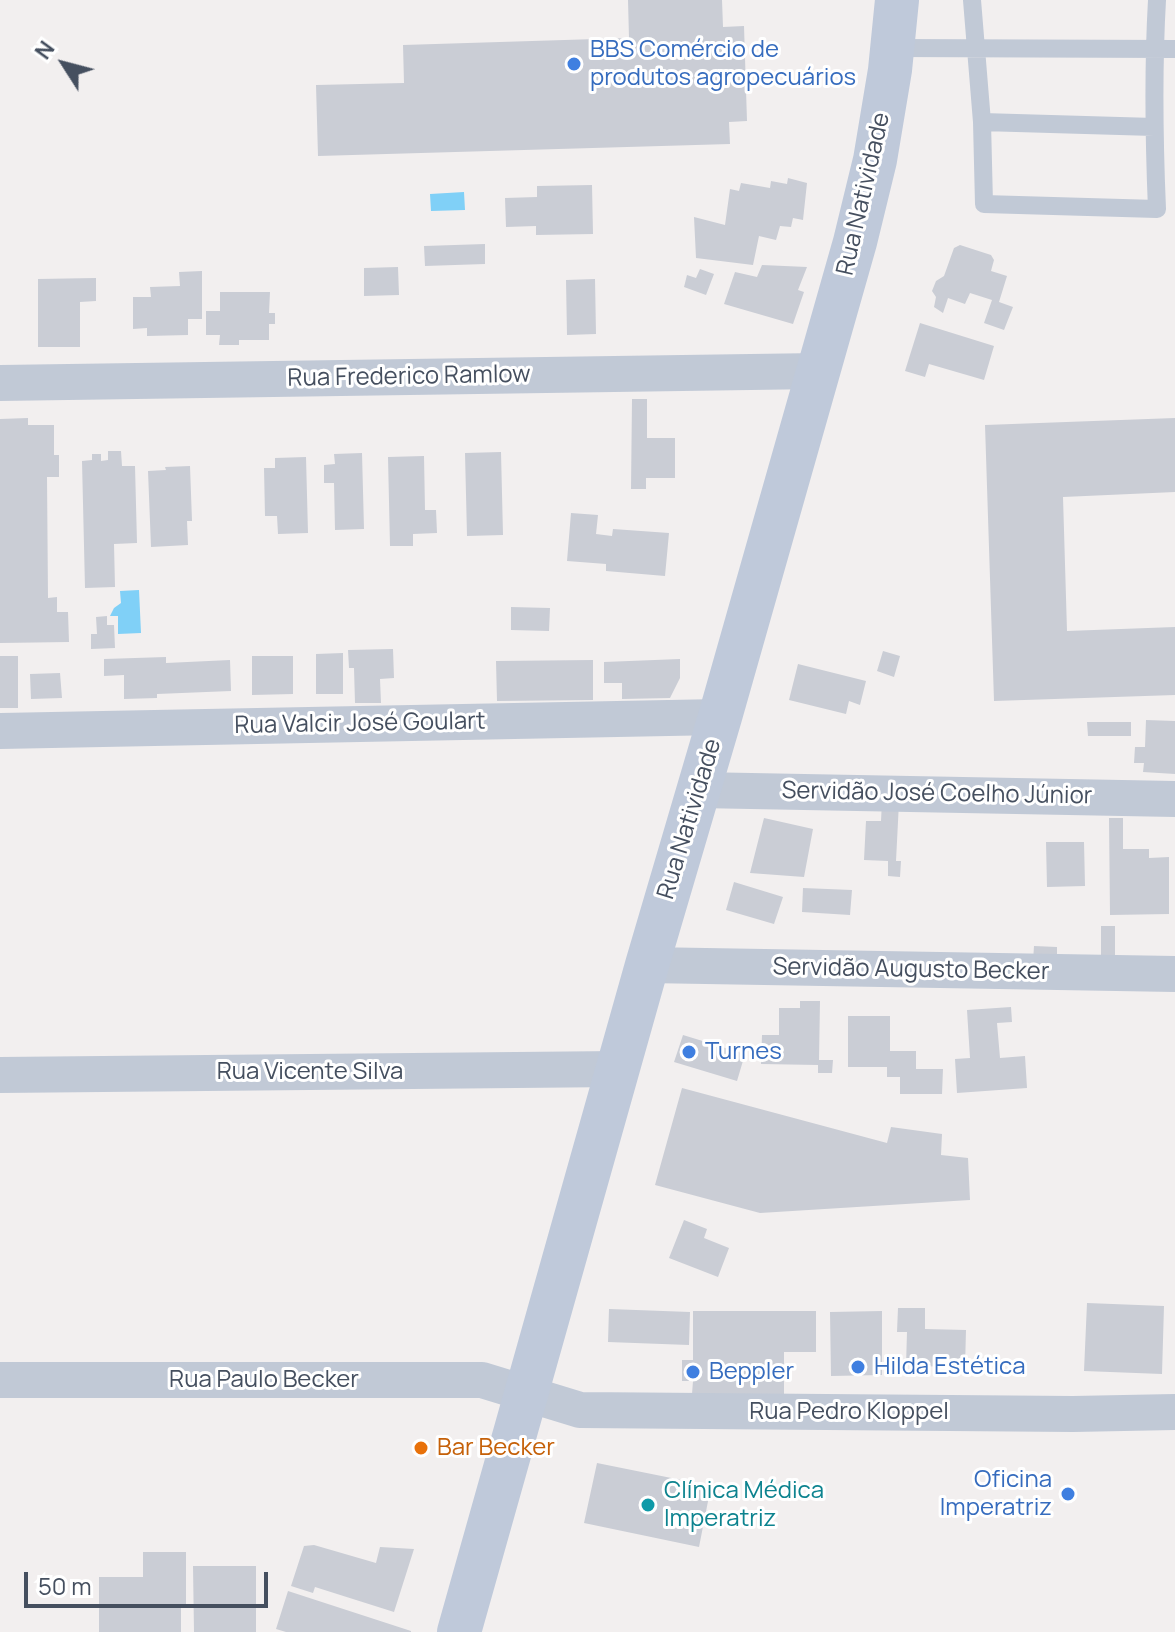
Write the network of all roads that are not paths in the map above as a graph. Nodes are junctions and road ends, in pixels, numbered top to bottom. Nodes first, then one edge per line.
1 (897, 0) edge
2 (972, 0) edge
3 (1157, 0) edge
4 (893, 48) junction
5 (975, 49) junction
6 (1154, 49) junction
7 (1175, 49) edge
8 (982, 122) junction
9 (1154, 127) junction
10 (819, 371) junction
11 (0, 383) edge
12 (720, 717) junction
13 (0, 731) edge
14 (698, 790) junction
15 (1175, 799) edge
16 (647, 965) junction
17 (1175, 974) edge
18 (619, 1069) junction
19 (0, 1075) edge
20 (0, 1380) edge
21 (526, 1394) junction
22 (1175, 1412) edge
23 (459, 1632) edge

1 - 4 main road, Rua Natividade
2 - 5 lane
3 - 6 lane
4 - 5 lane
4 - 10 main road, Rua Natividade
5 - 6 lane
5 - 8 lane
6 - 7 lane
6 - 9 lane
8 - 9 lane
8 - 9 lane
10 - 11 street, Rua Frederico Ramlow
10 - 12 main road, Rua Natividade
12 - 13 street, Rua Valcir José Goulart
12 - 14 main road, Rua Natividade
14 - 15 street, Servidão José Coelho Júnior
14 - 16 main road, Rua Natividade
16 - 17 street, Servidão Augusto Becker
16 - 18 main road, Rua Natividade
18 - 19 street, Rua Vicente Silva
18 - 21 main road, Rua Natividade
20 - 21 street, Rua Paulo Becker
21 - 22 street, Rua Pedro Kloppel
21 - 23 main road, Rua Natividade

